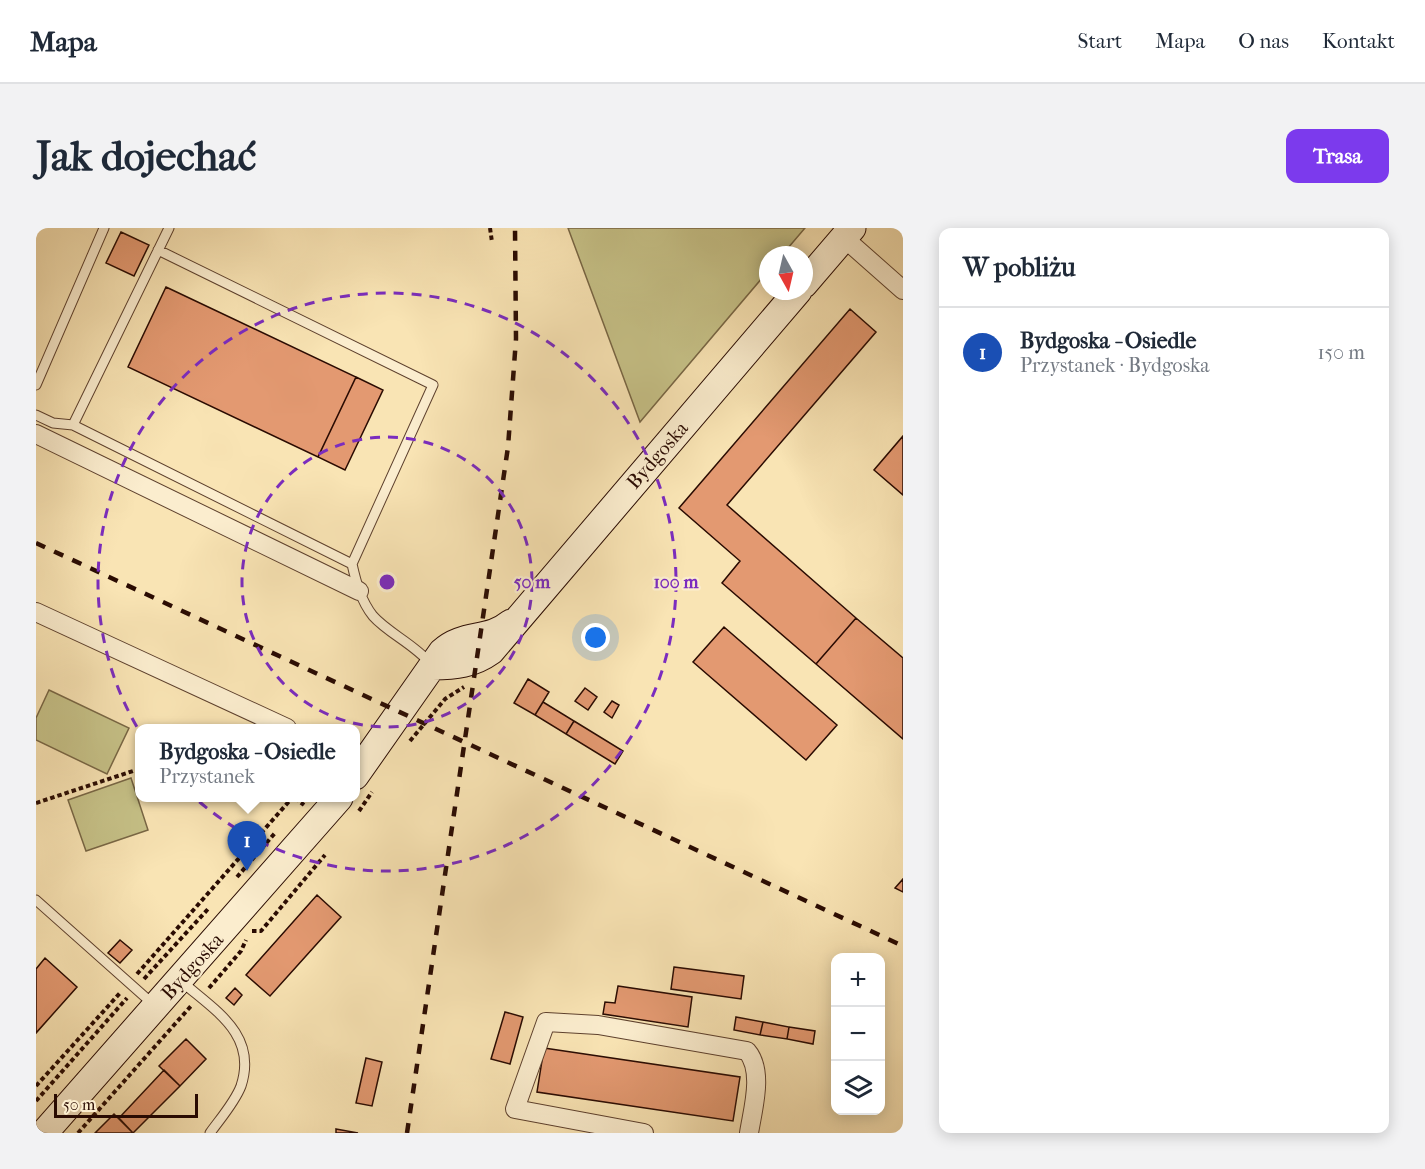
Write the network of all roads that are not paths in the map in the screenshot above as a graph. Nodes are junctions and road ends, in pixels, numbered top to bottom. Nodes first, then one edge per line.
1 (104, 228) edge
2 (169, 228) edge
3 (848, 233) edge
4 (158, 250) junction
5 (813, 274) edge
6 (903, 290) edge
7 (790, 300) edge
8 (36, 385) edge
9 (36, 415) edge
10 (74, 425) junction
11 (36, 434) edge
12 (351, 564) junction
13 (359, 591) junction
14 (36, 612) edge
15 (433, 666) junction
16 (276, 724) edge
17 (362, 773) edge
18 (348, 806) edge
19 (36, 900) edge
20 (179, 980) junction
21 (156, 1006) junction
22 (44, 1133) edge
23 (210, 1133) edge
24 (644, 1133) edge
25 (749, 1133) edge

1 - 8 lane
2 - 4 lane
3 - 5 street
3 - 6 street
4 - 10 lane
4 - 12 lane
7 - 15 street, Bydgoska
9 - 10 lane
10 - 12 lane
11 - 13 street
12 - 13 lane
13 - 15 lane
14 - 16 street
15 - 17 street
18 - 20 street, Bydgoska
19 - 21 lane
20 - 21 street, Bydgoska
20 - 23 lane
21 - 22 street, Bydgoska
24 - 25 street

